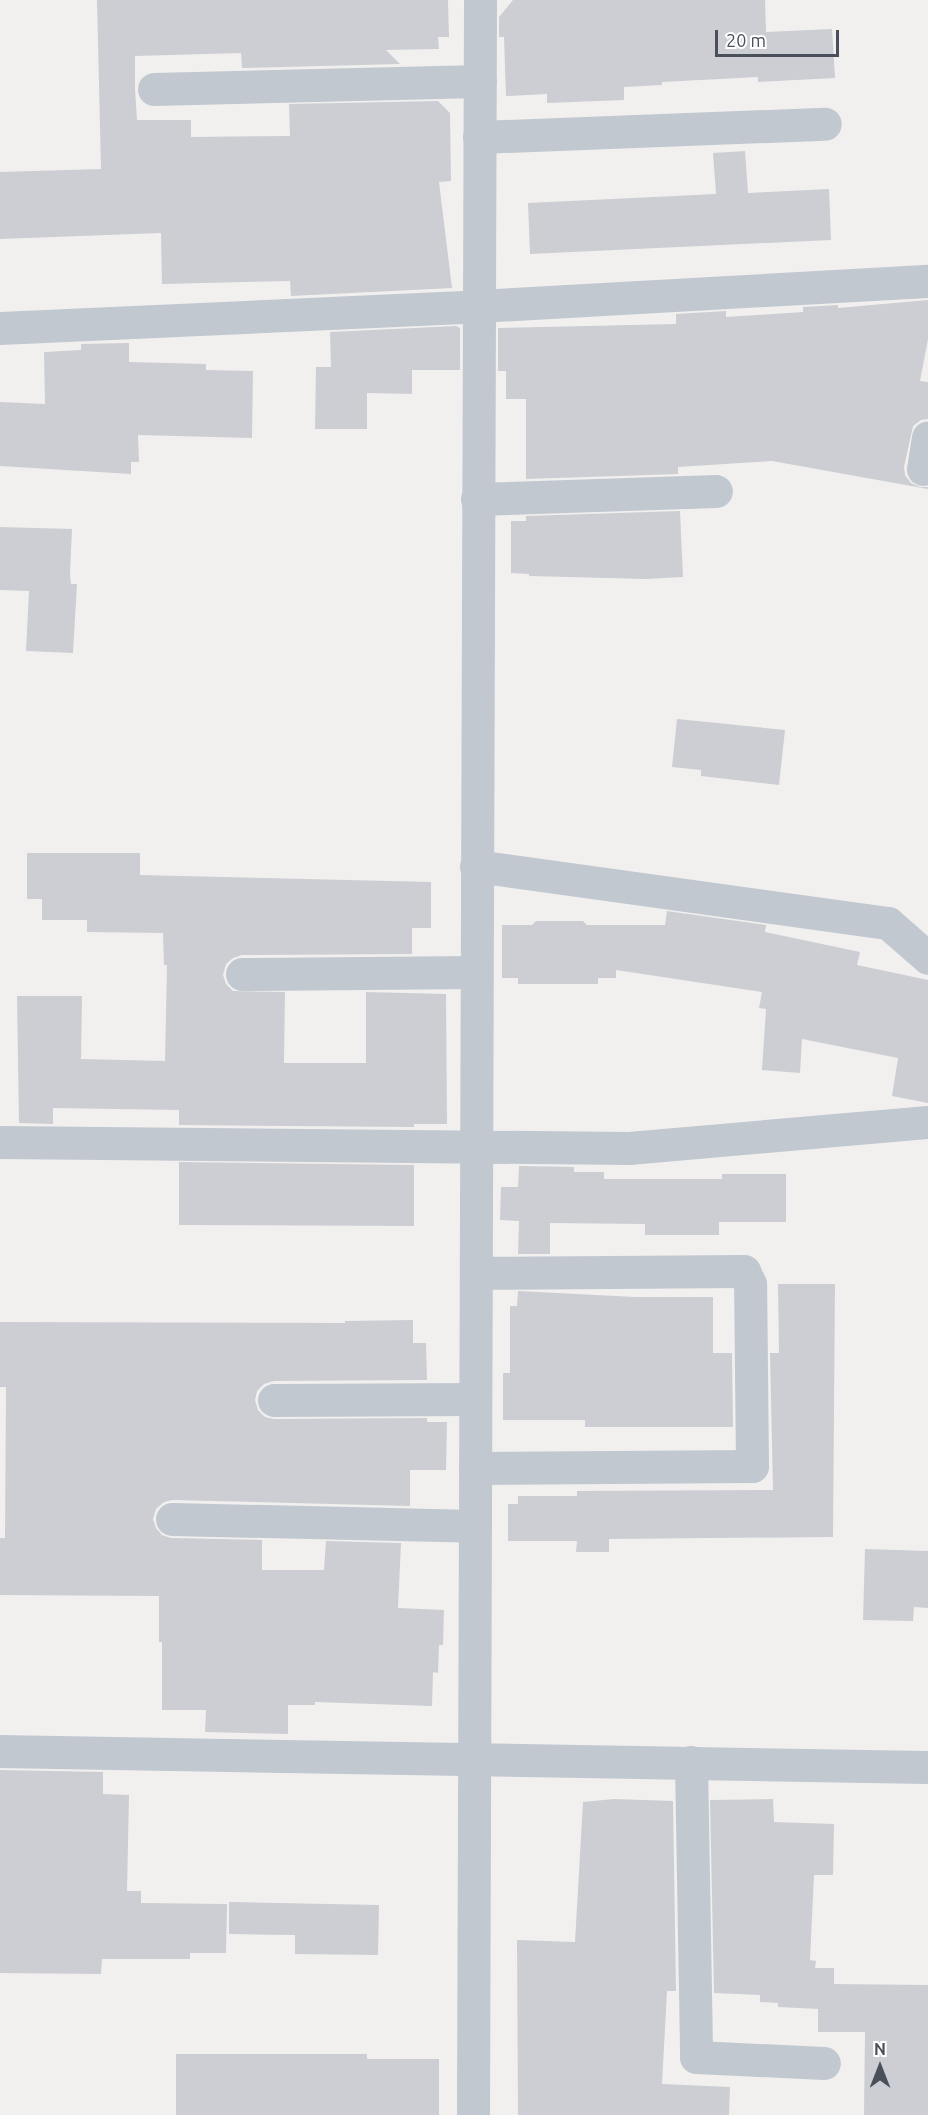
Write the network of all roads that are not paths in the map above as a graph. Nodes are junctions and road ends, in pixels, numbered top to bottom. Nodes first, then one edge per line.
1 (480, 0) edge
2 (480, 81) junction
3 (154, 89) dead end
4 (825, 124) dead end
5 (479, 137) junction
6 (928, 281) edge
7 (478, 306) junction
8 (0, 328) edge
9 (928, 437) edge
10 (922, 469) dead end
11 (716, 491) dead end
12 (477, 499) junction
13 (476, 866) junction
14 (928, 958) edge
15 (476, 972) junction
16 (242, 974) dead end
17 (928, 1122) edge
18 (0, 1142) edge
19 (476, 1145) junction
20 (476, 1273) junction
21 (475, 1399) junction
22 (274, 1400) dead end
23 (475, 1468) junction
24 (172, 1519) dead end
25 (475, 1526) junction
26 (0, 1751) edge
27 (474, 1758) junction
28 (691, 1762) junction
29 (928, 1767) edge
30 (824, 2063) dead end
31 (473, 2115) edge

1 - 2 street
2 - 3 street
2 - 5 street
4 - 5 street
5 - 7 street
6 - 7 street
7 - 8 street
7 - 12 street
9 - 10 street
11 - 12 street
12 - 13 street
13 - 14 street
13 - 15 street
15 - 16 street
15 - 19 street
17 - 19 street
18 - 19 street
19 - 20 street
20 - 21 street
20 - 23 street
21 - 22 street
21 - 23 street
23 - 25 street
24 - 25 street
25 - 27 street
26 - 27 street
27 - 28 street
27 - 31 street
28 - 29 street
28 - 30 street

